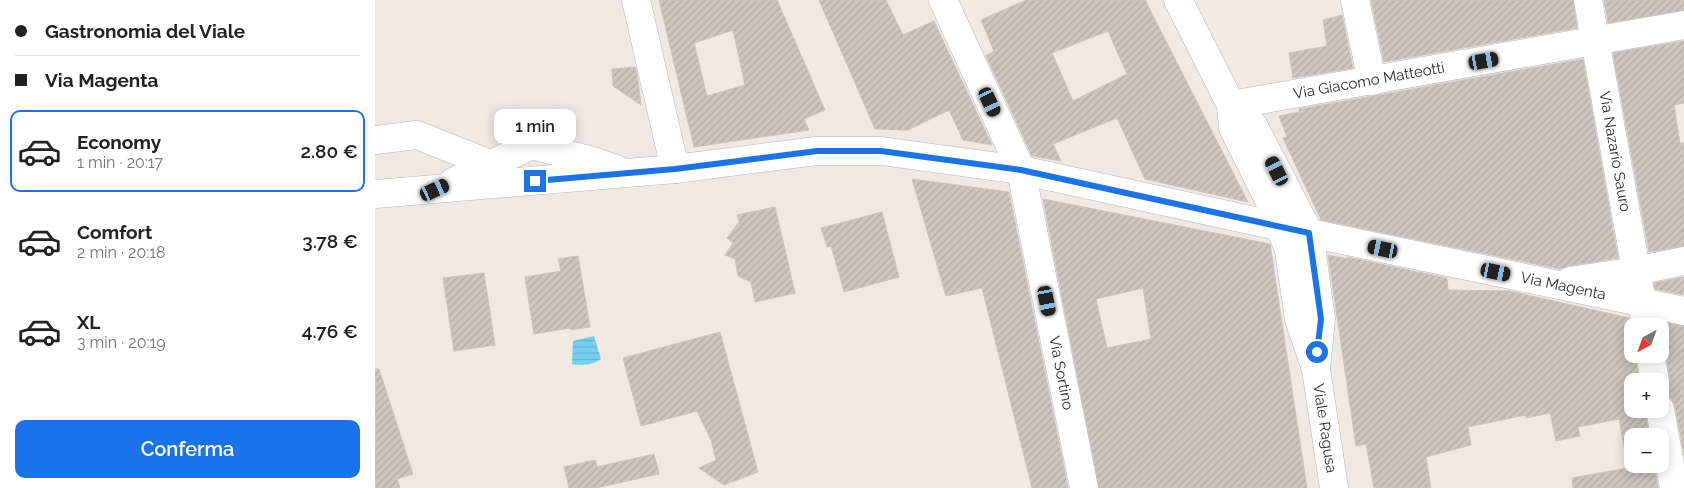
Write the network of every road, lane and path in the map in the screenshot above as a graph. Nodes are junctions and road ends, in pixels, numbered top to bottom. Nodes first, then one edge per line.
1 (636, 0) edge
2 (943, 0) edge
3 (1178, 0) edge
4 (1355, 0) edge
5 (1588, 0) edge
6 (1684, 25) edge
7 (1596, 41) junction
8 (1372, 81) junction
9 (1231, 105) junction
10 (375, 140) edge
11 (490, 165) junction
12 (675, 169) junction
13 (1021, 170) junction
14 (629, 174) junction
15 (535, 181) junction
16 (435, 190) junction
17 (375, 194) edge
18 (1281, 227) junction
19 (1309, 233) junction
20 (1684, 261) edge
21 (1636, 271) junction
22 (1552, 284) junction
23 (1684, 311) edge
24 (1643, 314) edge
25 (1316, 369) junction
26 (1662, 418) edge
27 (1084, 488) edge
28 (1334, 488) edge
29 (1674, 488) edge

1 - 12 street
2 - 13 street, Via Sortino
3 - 9 street
4 - 8 street
5 - 7 street, Via Nazario Sauro
6 - 7 street, Via Giacomo Matteotti
7 - 8 street, Via Giacomo Matteotti
7 - 21 street, Via Nazario Sauro
8 - 9 street, Via Giacomo Matteotti
9 - 18 street
9 - 19 street
10 - 11 street
11 - 14 street
11 - 15 street
11 - 16 street
12 - 13 street, Via Magenta
12 - 14 street, Via Magenta
13 - 18 street, Via Magenta
13 - 27 street, Via Sortino
14 - 15 street, Via Magenta
15 - 16 street, Via Magenta
16 - 17 street, Via Magenta
18 - 19 street, Via Magenta
18 - 25 street
19 - 22 street, Via Magenta
19 - 25 street
20 - 21 street
21 - 22 street
21 - 24 street, Via Nazario Sauro
22 - 24 street, Via Magenta
23 - 24 street, Via Magenta
25 - 28 street, Viale Ragusa
26 - 29 street

